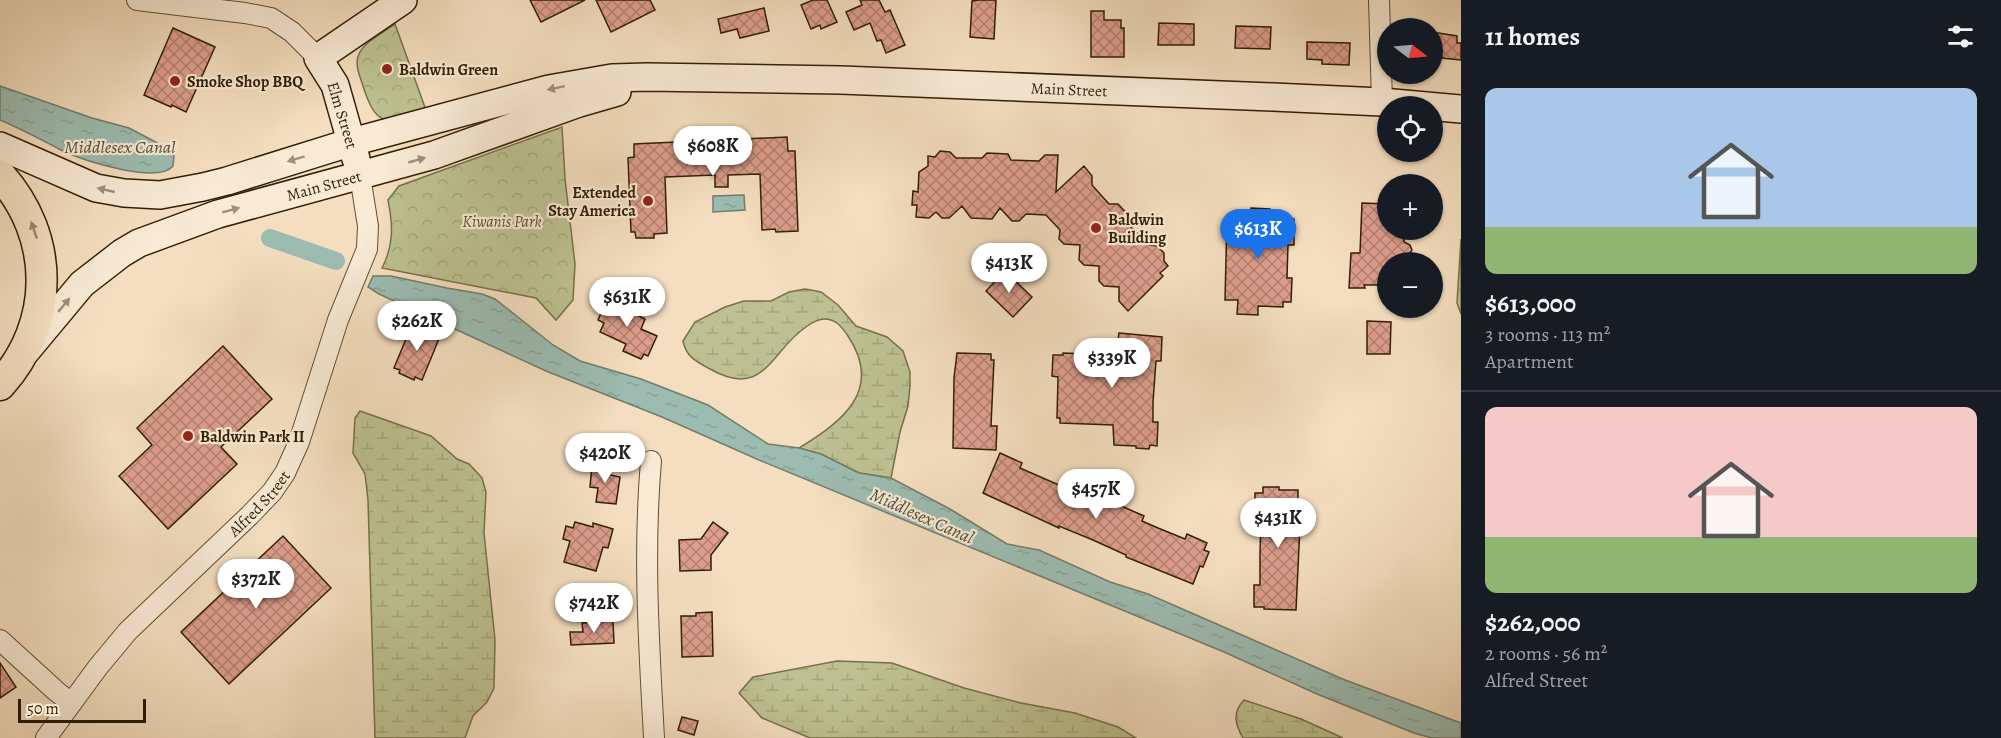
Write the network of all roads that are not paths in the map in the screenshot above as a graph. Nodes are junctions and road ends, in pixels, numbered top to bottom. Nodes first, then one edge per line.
1 (137, 0) edge
2 (403, 0) edge
3 (1379, 0) edge
4 (318, 58) junction
5 (676, 78) junction
6 (1382, 96) edge
7 (1377, 102) edge
8 (1443, 107) edge
9 (1461, 109) edge
10 (352, 142) junction
11 (0, 146) edge
12 (0, 175) edge
13 (360, 176) junction
14 (7, 376) edge
15 (651, 461) dead end
16 (0, 640) edge
17 (71, 703) junction
18 (46, 738) edge
19 (654, 738) edge

1 - 4 street, Elm Street
2 - 4 main road
3 - 6 street
4 - 10 main road, Elm Street
5 - 7 main road, Main Street
5 -> 10 main road, Main Street
13 -> 5 main road, Main Street
8 - 9 main road, Main Street
10 -> 11 main road, Main Street
10 - 13 main road, Elm Street
14 -> 12 main road
14 -> 13 main road, Main Street
13 - 17 street, Alfred Street
15 - 19 street
16 - 17 street
17 - 18 street, Alfred Street

